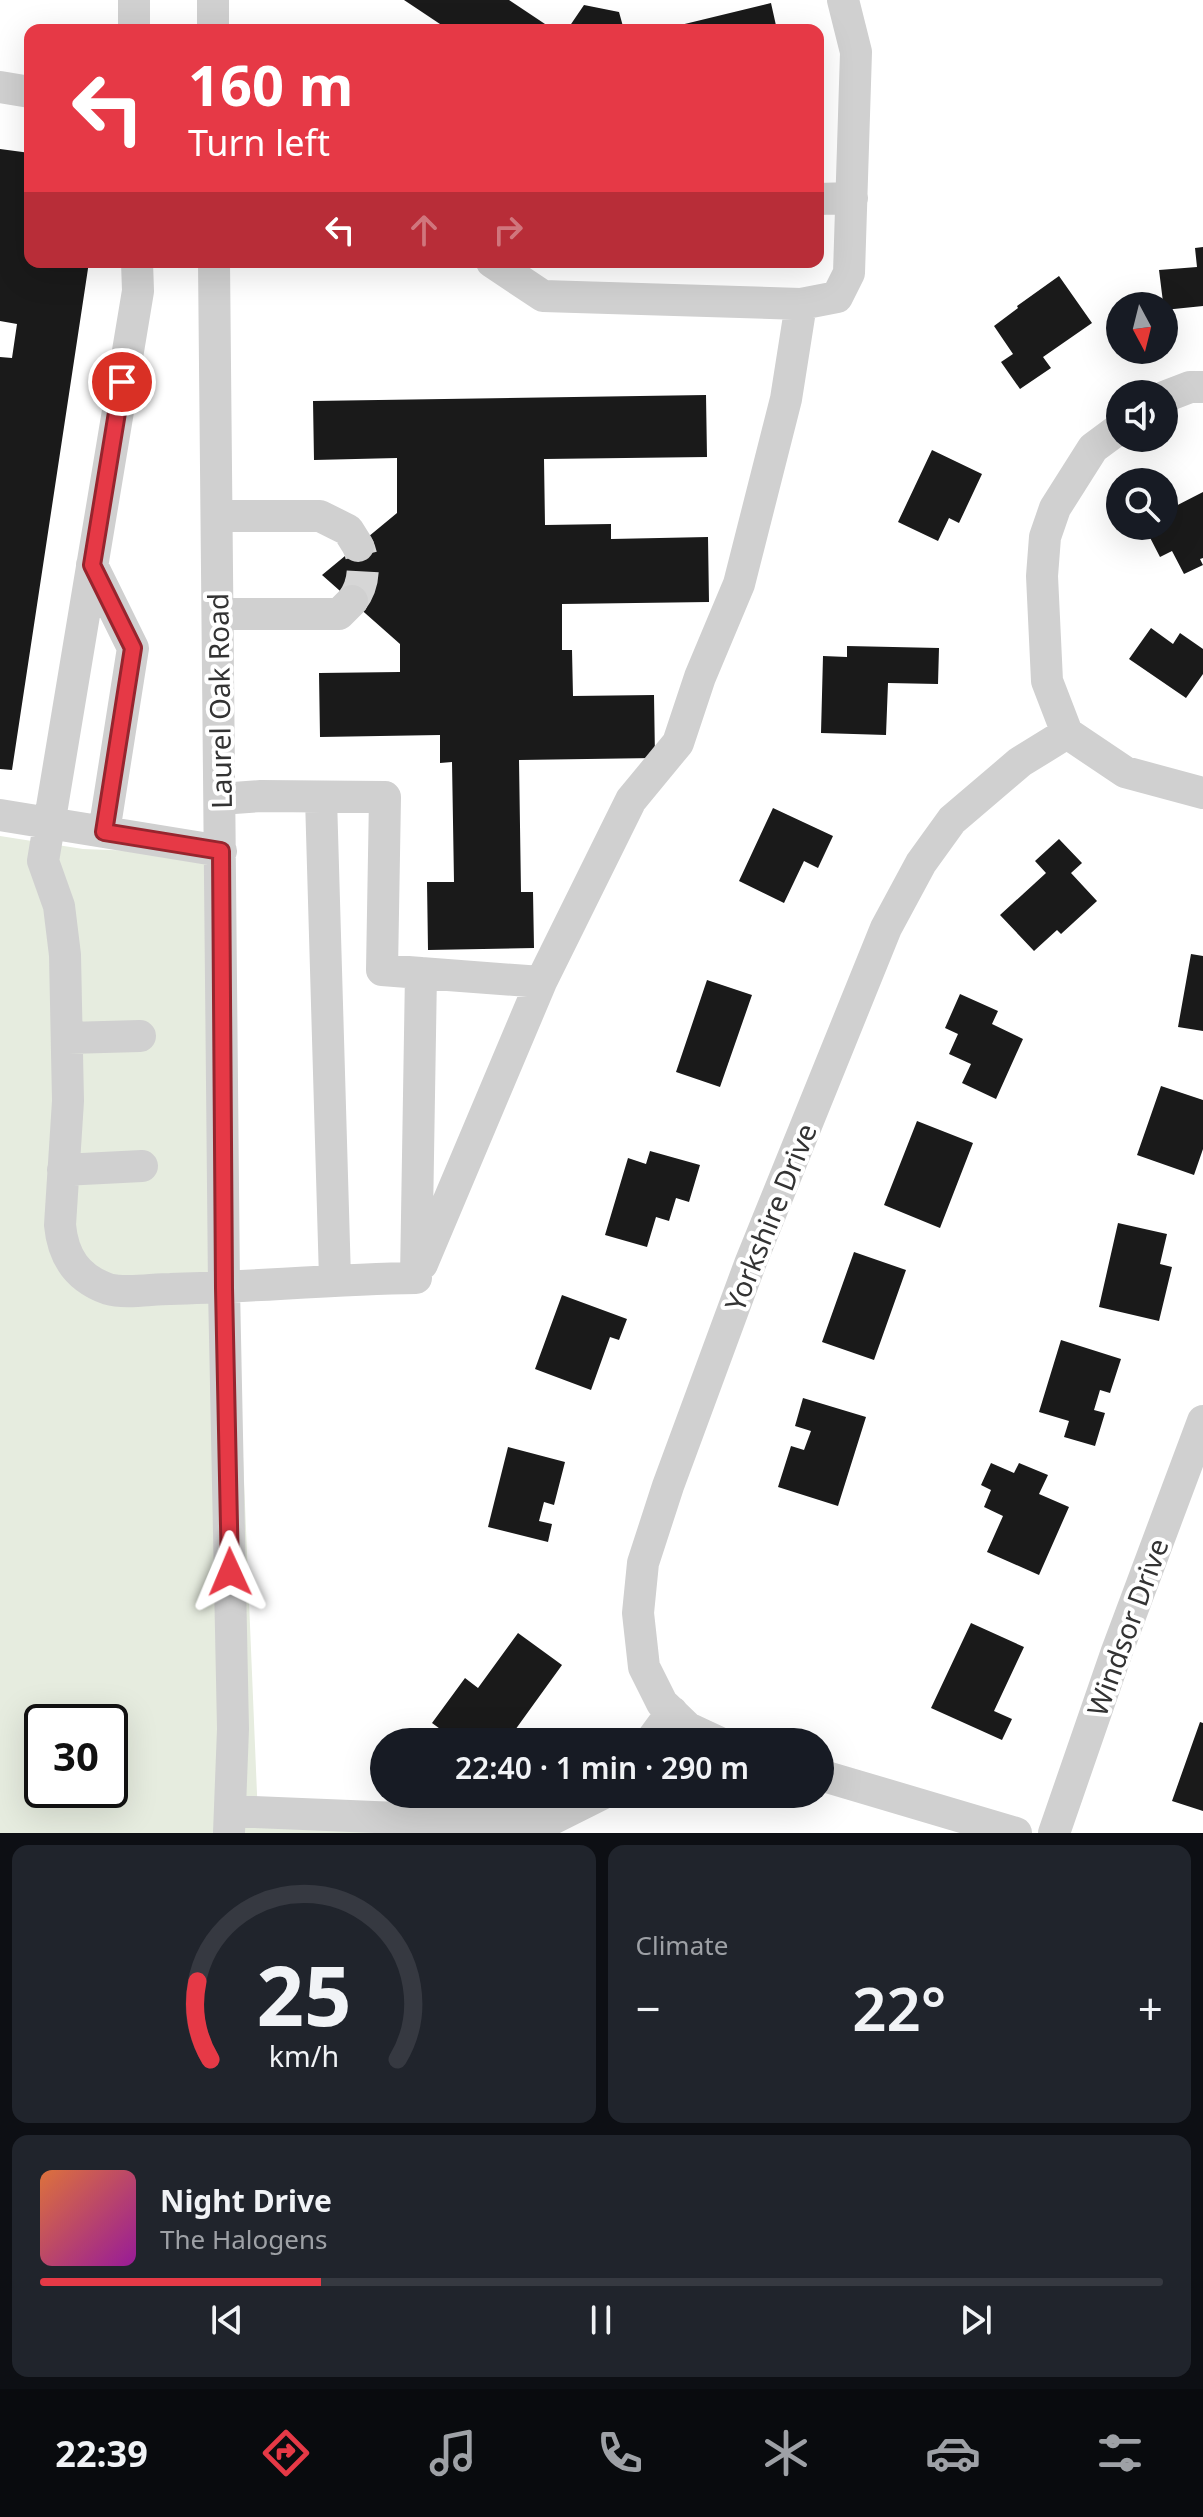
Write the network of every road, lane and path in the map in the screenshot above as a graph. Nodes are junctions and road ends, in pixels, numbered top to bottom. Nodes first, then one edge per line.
1 (134, 0) edge
2 (213, 0) edge
3 (843, 0) edge
4 (134, 24) edge
5 (213, 24) edge
6 (0, 87) edge
7 (24, 91) edge
8 (852, 198) junction
9 (824, 199) edge
10 (137, 268) edge
11 (214, 268) edge
12 (512, 268) edge
13 (801, 304) junction
14 (1203, 387) edge
15 (1178, 392) edge
16 (1106, 438) edge
17 (217, 516) junction
18 (358, 546) dead end
19 (92, 565) junction
20 (352, 601) dead end
21 (218, 614) junction
22 (1067, 733) junction
23 (1203, 793) edge
24 (321, 798) junction
25 (220, 799) junction
26 (0, 815) edge
27 (50, 823) junction
28 (104, 832) junction
29 (221, 851) junction
30 (421, 973) junction
31 (541, 982) junction
32 (140, 1036) dead end
33 (68, 1038) junction
34 (142, 1166) dead end
35 (63, 1170) junction
36 (416, 1278) junction
37 (335, 1279) junction
38 (224, 1288) junction
39 (1203, 1421) edge
40 (672, 1712) junction
41 (660, 1728) edge
42 (688, 1728) edge
43 (834, 1779) edge
44 (574, 1808) edge
45 (230, 1822) edge
46 (1016, 1833) edge
47 (1054, 1833) edge

1 - 4 street
2 - 5 street
3 - 8 street
6 - 7 street
8 - 9 street
8 - 13 street
10 - 19 street
11 - 17 street, Laurel Oak Road
12 - 13 street
13 - 31 street
14 - 15 street
16 - 22 street
17 - 18 street
17 - 21 street, Laurel Oak Road
19 - 27 street
19 - 28 street
20 - 21 street
21 - 25 street, Laurel Oak Road
22 - 23 street
22 - 40 street, Yorkshire Drive
24 - 25 street
24 - 30 street
24 - 37 street
25 - 29 street, Laurel Oak Road
26 - 27 street
27 - 28 street
27 - 33 street
28 - 29 street
29 - 38 street, Laurel Oak Road
30 - 31 street
30 - 36 street
31 - 36 street
32 - 33 street
33 - 35 street
34 - 35 street
35 - 38 street
36 - 37 street
37 - 38 street
38 - 45 street, Laurel Oak Road
39 - 47 street, Windsor Drive
40 - 41 street
40 - 42 street, Yorkshire Drive
43 - 46 street
44 - 45 street

